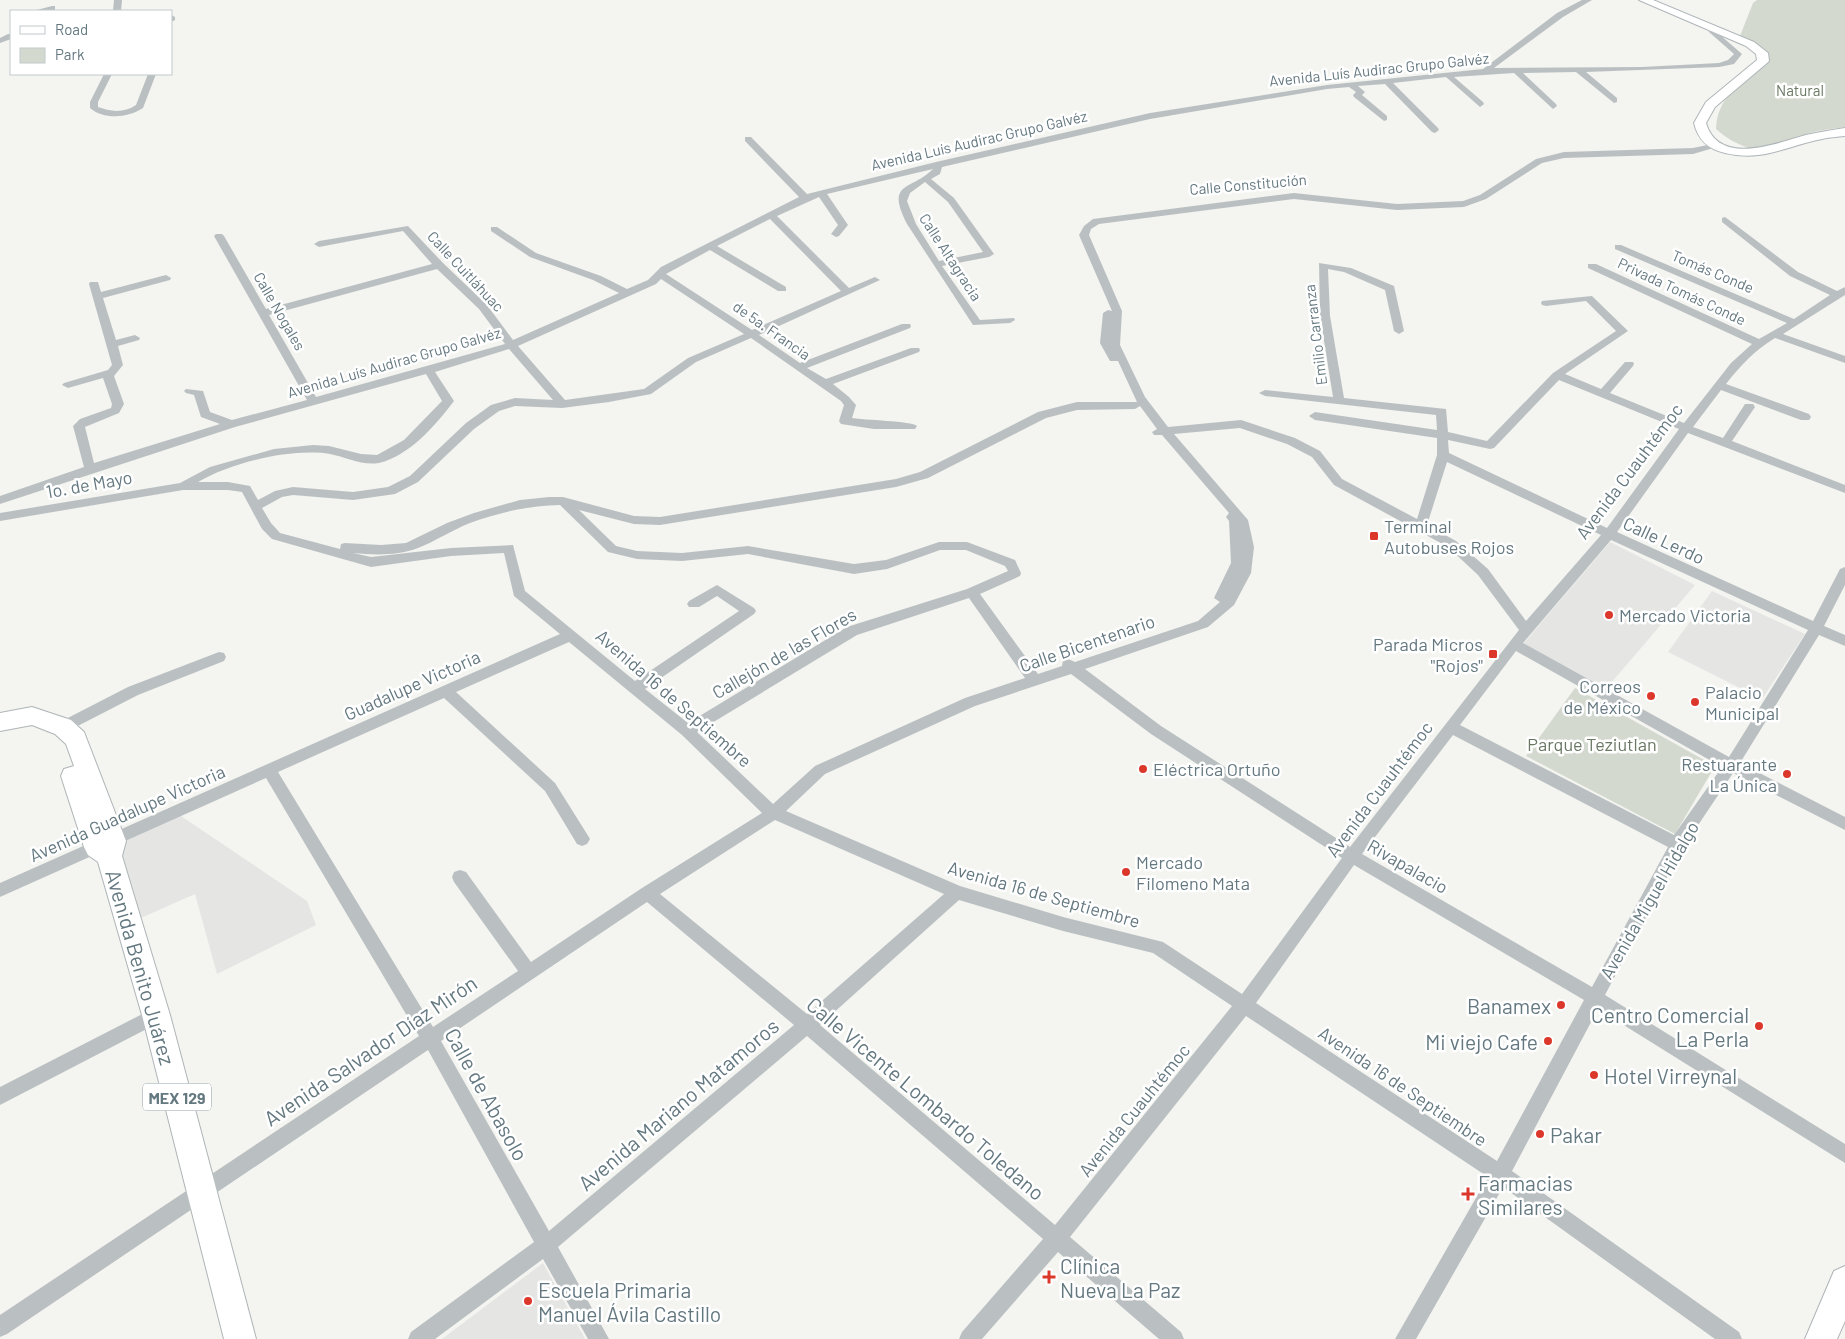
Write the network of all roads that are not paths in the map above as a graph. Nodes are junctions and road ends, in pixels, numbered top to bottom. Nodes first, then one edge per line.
1 (55, 0) edge
2 (1588, 0) edge
3 (1644, 0) edge
4 (51, 10) edge
5 (1712, 30) junction
6 (1642, 69) junction
7 (1515, 70) junction
8 (1578, 70) junction
9 (1486, 71) junction
10 (108, 75) edge
11 (152, 75) edge
12 (1448, 75) junction
13 (1650, 79) dead end
14 (1387, 81) junction
15 (1350, 84) junction
16 (1614, 100) dead end
17 (1480, 104) dead end
18 (1553, 106) dead end
19 (1384, 118) dead end
20 (1435, 130) dead end
21 (1845, 132) edge
22 (748, 139) dead end
23 (1711, 143) junction
24 (936, 165) junction
25 (926, 179) junction
26 (821, 193) junction
27 (805, 198) junction
28 (770, 215) junction
29 (1725, 220) dead end
30 (494, 228) dead end
31 (836, 234) dead end
32 (219, 236) dead end
33 (319, 244) dead end
34 (710, 246) junction
35 (1618, 247) dead end
36 (938, 264) junction
37 (439, 265) junction
38 (1592, 266) dead end
39 (661, 274) junction
40 (166, 278) dead end
41 (875, 280) dead end
42 (94, 284) dead end
43 (782, 289) dead end
44 (847, 292) junction
45 (627, 293) junction
46 (1841, 293) edge
47 (98, 296) junction
48 (1546, 303) dead end
49 (264, 313) junction
50 (1010, 320) dead end
51 (1795, 323) junction
52 (906, 326) dead end
53 (1399, 331) dead end
54 (754, 334) junction
55 (1773, 334) junction
56 (135, 338) dead end
57 (1760, 343) junction
58 (112, 344) junction
59 (511, 344) junction
60 (915, 350) dead end
61 (1845, 360) edge
62 (1629, 364) dead end
63 (799, 367) junction
64 (429, 370) junction
65 (112, 372) junction
66 (1556, 375) junction
67 (824, 384) junction
68 (68, 385) dead end
69 (1718, 385) junction
70 (190, 392) dead end
71 (1265, 393) dead end
72 (1603, 394) junction
73 (313, 401) junction
74 (1338, 401) junction
75 (562, 404) junction
76 (1135, 405) junction
77 (1749, 407) dead end
78 (1315, 416) dead end
79 (1806, 417) dead end
80 (231, 424) junction
81 (911, 426) dead end
82 (1686, 428) junction
83 (1160, 431) junction
84 (1443, 435) junction
85 (1725, 443) junction
86 (1443, 455) junction
87 (90, 468) junction
88 (183, 486) junction
89 (1845, 489) edge
90 (0, 500) edge
91 (563, 502) junction
92 (256, 506) junction
93 (0, 517) edge
94 (1421, 526) junction
95 (1609, 534) junction
96 (276, 536) junction
97 (1845, 572) edge
98 (972, 592) junction
99 (694, 604) dead end
100 (1526, 630) junction
101 (1816, 630) junction
102 (571, 635) junction
103 (1845, 641) edge
104 (1514, 644) junction
105 (219, 657) dead end
106 (1068, 664) junction
107 (1032, 678) junction
108 (634, 689) junction
109 (444, 692) junction
110 (0, 722) edge
111 (1450, 728) junction
112 (687, 731) junction
113 (0, 732) edge
114 (67, 737) junction
115 (1730, 766) junction
116 (269, 770) junction
117 (771, 813) junction
118 (1845, 824) edge
119 (1845, 830) edge
120 (582, 839) dead end
121 (1677, 844) junction
122 (106, 848) junction
123 (1352, 856) junction
124 (460, 877) dead end
125 (0, 890) edge
126 (957, 892) junction
127 (648, 893) junction
128 (528, 972) junction
129 (1594, 997) junction
130 (1244, 1005) junction
131 (156, 1015) junction
132 (807, 1025) junction
133 (430, 1038) junction
134 (0, 1096) edge
135 (1845, 1154) edge
136 (1500, 1174) junction
137 (201, 1194) junction
138 (1057, 1238) junction
139 (545, 1246) junction
140 (1845, 1282) edge
141 (0, 1327) edge
142 (240, 1339) edge
143 (418, 1339) edge
144 (599, 1339) edge
145 (969, 1339) edge
146 (1174, 1339) edge
147 (1405, 1339) edge
148 (1732, 1339) edge
149 (1822, 1339) edge

1 - 4 street
2 - 9 street
3 - 5 main road
5 - 6 street, Avenida Luís Audirac Grupo Galvéz
5 - 23 main road
6 - 8 street, Avenida Luís Audirac Grupo Galvéz
6 - 13 street
7 - 8 street, Avenida Luís Audirac Grupo Galvéz
7 - 9 street, Avenida Luís Audirac Grupo Galvéz
7 - 18 street
8 - 16 street
9 - 12 street, Avenida Luís Audirac Grupo Galvéz
10 - 11 street
12 - 14 street, Avenida Luís Audirac Grupo Galvéz
12 - 17 street
14 - 15 street, Avenida Luís Audirac Grupo Galvéz
14 - 20 street
15 - 19 street
15 - 24 street, Avenida Luís Audirac Grupo Galvéz
21 - 23 main road
22 - 27 street
23 - 76 street, Calle Constitución
23 - 83 street, Calle Constitución
24 - 25 street, Calle Altagracia
24 - 26 street, Avenida Luís Audirac Grupo Galvéz
25 - 36 street, Calle Altagracia
25 - 36 street
26 - 27 street, Avenida Luís Audirac Grupo Galvéz
26 - 31 street
27 - 28 street, Avenida Luís Audirac Grupo Galvéz
28 - 34 street, Avenida Luís Audirac Grupo Galvéz
28 - 44 street
29 - 46 street
30 - 45 street
32 - 49 street, Calle Nogales
33 - 37 street, Calle Cuitláhuac
34 - 39 street, Avenida Luís Audirac Grupo Galvéz
34 - 43 street
35 - 51 street, Tomás Conde
36 - 50 street, Calle Altagracia
37 - 49 street
37 - 59 street, Calle Cuitláhuac
38 - 57 street, Privada Tomás Conde
39 - 45 street, Avenida Luís Audirac Grupo Galvéz
39 - 54 street, de 5a. Francia
40 - 47 street
41 - 44 street
42 - 47 street
44 - 54 street
45 - 59 street, Avenida Luís Audirac Grupo Galvéz
46 - 51 street, Avenida Cuauhtémoc
47 - 58 street
48 - 66 street
49 - 73 street, Calle Nogales
51 - 55 street, Avenida Cuauhtémoc
52 - 63 street
53 - 74 street, Emilio Carranza
54 - 63 street, de 5a. Francia
54 - 75 street
55 - 57 street, Avenida Cuauhtémoc
55 - 61 street
56 - 58 street
57 - 69 street, Avenida Cuauhtémoc
58 - 65 street
59 - 64 street, Avenida Luís Audirac Grupo Galvéz
59 - 75 street, Calle Cuitláhuac
60 - 67 street
62 - 72 street
63 - 67 street, de 5a. Francia
64 - 73 street, Avenida Luís Audirac Grupo Galvéz
64 - 88 street
65 - 68 street
65 - 87 street
66 - 72 street
66 - 84 street
67 - 81 street, de 5a. Francia
69 - 79 street
69 - 82 street, Avenida Cuauhtémoc
70 - 80 street
71 - 74 street, Emilio Carranza
72 - 82 street
73 - 80 street, Avenida Luís Audirac Grupo Galvéz
74 - 84 street, Emilio Carranza
75 - 92 street
76 - 83 street, Calle Constitución
76 - 91 street
77 - 85 street
78 - 84 street
80 - 87 street, Avenida Luís Audirac Grupo Galvéz
82 - 85 street
82 - 95 street, Avenida Cuauhtémoc
83 - 94 street
83 - 106 street, Calle Bicentenario
84 - 86 street
85 - 89 street
86 - 94 street
86 - 95 street, Calle Lerdo
87 - 90 street, Avenida Luís Audirac Grupo Galvéz
88 - 92 street
88 - 93 street, 1o. de Mayo
91 - 96 street
91 - 98 street, Callejón de las Flores
92 - 96 street
94 - 100 street
95 - 100 street, Avenida Cuauhtémoc
95 - 101 street, Calle Lerdo
96 - 102 street, Avenida 16 de Septiembre
97 - 101 street, Avenida Miguel Hidalgo
98 - 107 street
98 - 112 street, Callejón de las Flores
99 - 108 street
100 - 104 street, Avenida Cuauhtémoc
101 - 103 street, Calle Lerdo
101 - 115 street, Avenida Miguel Hidalgo
102 - 108 street, Avenida 16 de Septiembre
102 - 109 street, Guadalupe Victoria
104 - 111 street, Avenida Cuauhtémoc
104 - 115 street
105 - 114 street
106 - 107 street, Calle Bicentenario
106 - 123 street, Rivapalacio
107 - 117 street, Calle Bicentenario
108 - 112 street, Avenida 16 de Septiembre
109 - 116 street, Guadalupe Victoria
109 - 120 street
110 - 114 main road
111 - 121 street
111 - 123 street, Avenida Cuauhtémoc
112 - 117 street, Avenida 16 de Septiembre
113 - 114 main road
114 - 122 main road, Avenida Benito Juárez / MEX 129
115 - 118 street
115 - 119 street
115 - 121 street, Avenida Miguel Hidalgo
116 - 122 street, Avenida Guadalupe Victoria
116 - 133 street, Calle de Abasolo
117 - 126 street, Avenida 16 de Septiembre
117 - 127 street, Avenida Salvador Díaz Mirón
121 - 129 street, Avenida Miguel Hidalgo
122 - 125 street, Avenida Guadalupe Victoria
122 - 131 main road, Avenida Benito Juárez / MEX 129
123 - 129 street, Rivapalacio
123 - 130 street, Avenida Cuauhtémoc
124 - 128 street
126 - 130 street, Avenida 16 de Septiembre
126 - 132 street, Avenida Mariano Matamoros
127 - 128 street, Avenida Salvador Díaz Mirón
127 - 132 street, Calle Vicente Lombardo Toledano
128 - 133 street, Avenida Salvador Díaz Mirón
129 - 135 street, Rivapalacio
129 - 136 street, Avenida Miguel Hidalgo
130 - 136 street, Avenida 16 de Septiembre
130 - 138 street, Avenida Cuauhtémoc
131 - 134 street
131 - 137 main road, Avenida Benito Juárez / MEX 129
132 - 138 street, Calle Vicente Lombardo Toledano
132 - 139 street, Avenida Mariano Matamoros
133 - 137 street, Avenida Salvador Díaz Mirón
133 - 139 street, Calle de Abasolo
136 - 147 street, Avenida Miguel Hidalgo
136 - 148 street, Avenida 16 de Septiembre
137 - 141 street, Avenida Salvador Díaz Mirón
137 - 142 main road, Avenida Benito Juárez / MEX 129
138 - 145 street, Avenida Cuauhtémoc
138 - 146 street, Calle Vicente Lombardo Toledano
139 - 143 street, Avenida Mariano Matamoros
139 - 144 street, Calle de Abasolo
140 - 149 main road

